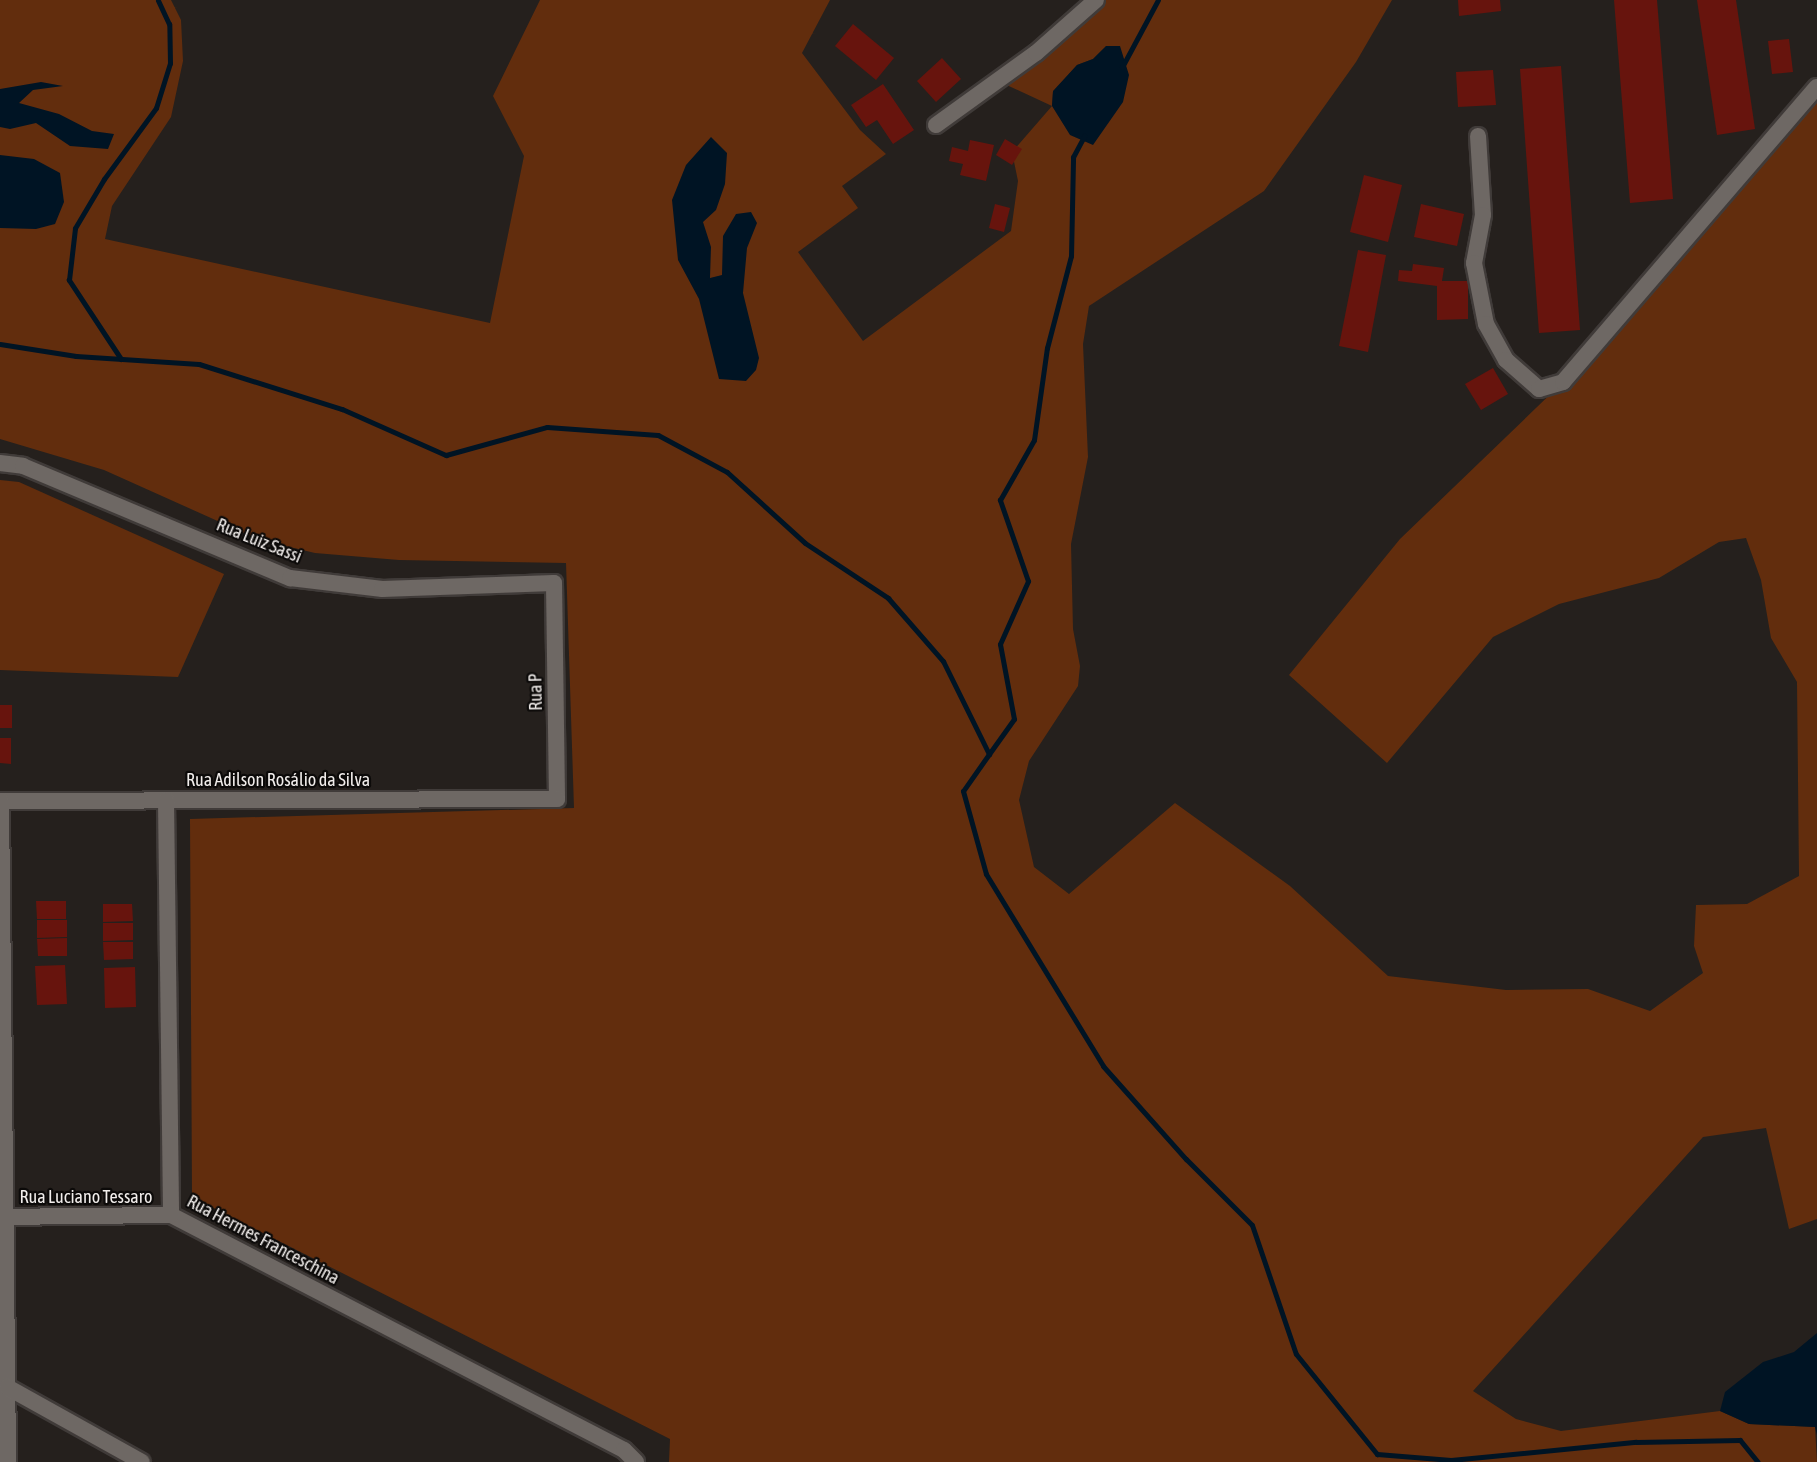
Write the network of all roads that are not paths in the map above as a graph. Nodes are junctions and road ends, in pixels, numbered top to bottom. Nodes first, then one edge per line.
1 (1096, 0) edge
2 (1817, 87) edge
3 (936, 125) dead end
4 (1478, 136) dead end
5 (0, 463) edge
6 (554, 583) joint
7 (557, 799) joint
8 (166, 800) junction
9 (1, 801) edge
10 (171, 1215) junction
11 (3, 1217) edge
12 (7, 1388) junction
13 (8, 1462) edge
14 (142, 1462) edge
15 (636, 1462) edge

1 - 3 street
2 - 4 street
5 - 6 street, Rua Luiz Sassi
6 - 7 street, Rua P
7 - 8 street, Rua Adilson Rosálio da Silva
8 - 9 street, Rua Adilson Rosálio da Silva
8 - 10 street, Rua Hermes Franceschina
9 - 11 street
10 - 11 street, Rua Luciano Tessaro
10 - 15 street, Rua Hermes Franceschina
11 - 12 street
12 - 13 street
12 - 14 street

